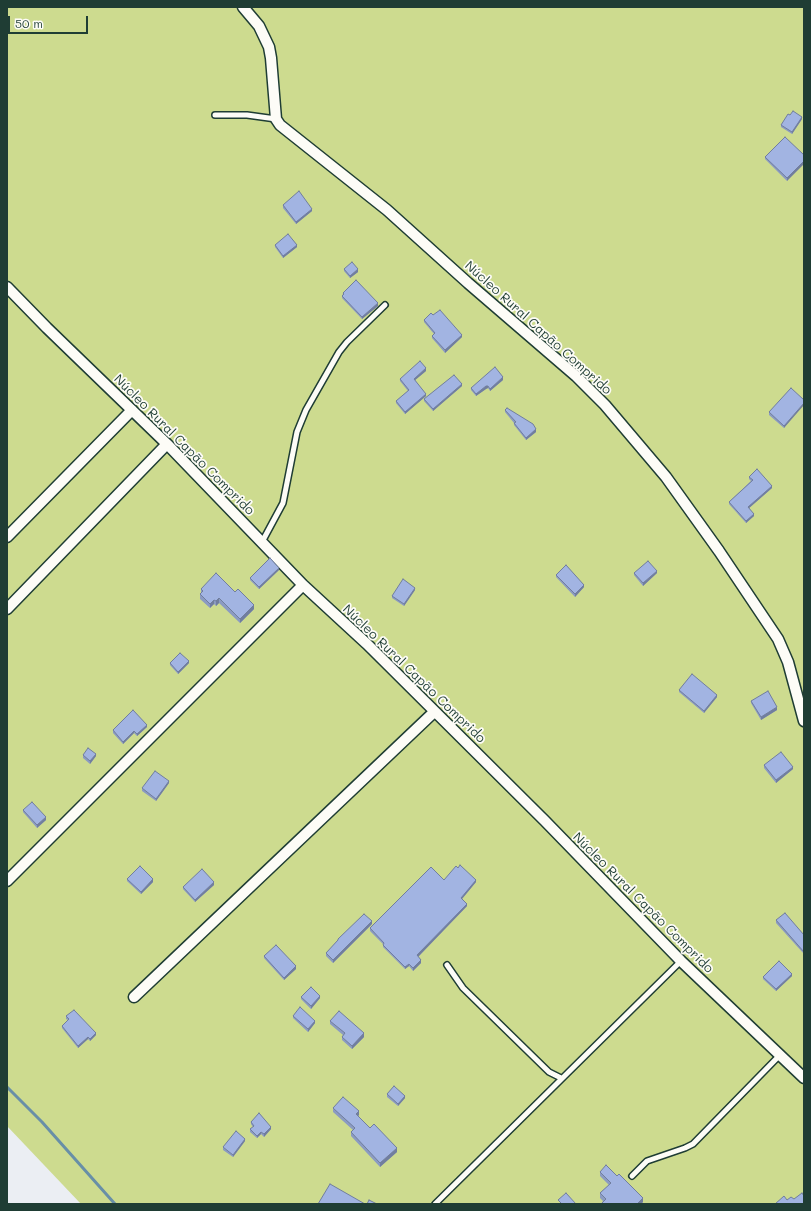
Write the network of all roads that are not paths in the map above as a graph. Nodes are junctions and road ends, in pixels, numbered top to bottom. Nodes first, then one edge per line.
1 (243, 7) edge
2 (215, 115) dead end
3 (276, 119) junction
4 (7, 287) edge
5 (385, 305) dead end
6 (132, 410) junction
7 (167, 444) junction
8 (7, 537) edge
9 (262, 542) junction
10 (303, 585) junction
11 (7, 609) edge
12 (434, 712) junction
13 (804, 721) edge
14 (7, 880) edge
15 (681, 961) junction
16 (448, 965) dead end
17 (134, 996) dead end
18 (780, 1055) junction
19 (561, 1078) junction
20 (804, 1078) edge
21 (632, 1176) dead end
22 (435, 1204) edge

1 - 3 street
2 - 3 lane
3 - 13 street, Núcleo Rural Capão Comprido
4 - 6 street, Núcleo Rural Capão Comprido
5 - 9 lane
6 - 7 street, Núcleo Rural Capão Comprido
6 - 8 street
7 - 9 street, Núcleo Rural Capão Comprido
7 - 11 street
9 - 10 street, Núcleo Rural Capão Comprido
10 - 12 street, Núcleo Rural Capão Comprido
10 - 14 street
12 - 15 street, Núcleo Rural Capão Comprido
12 - 17 street
15 - 18 street, Núcleo Rural Capão Comprido
15 - 19 lane
16 - 19 lane
18 - 20 street, Núcleo Rural Capão Comprido
18 - 21 lane
19 - 22 lane

